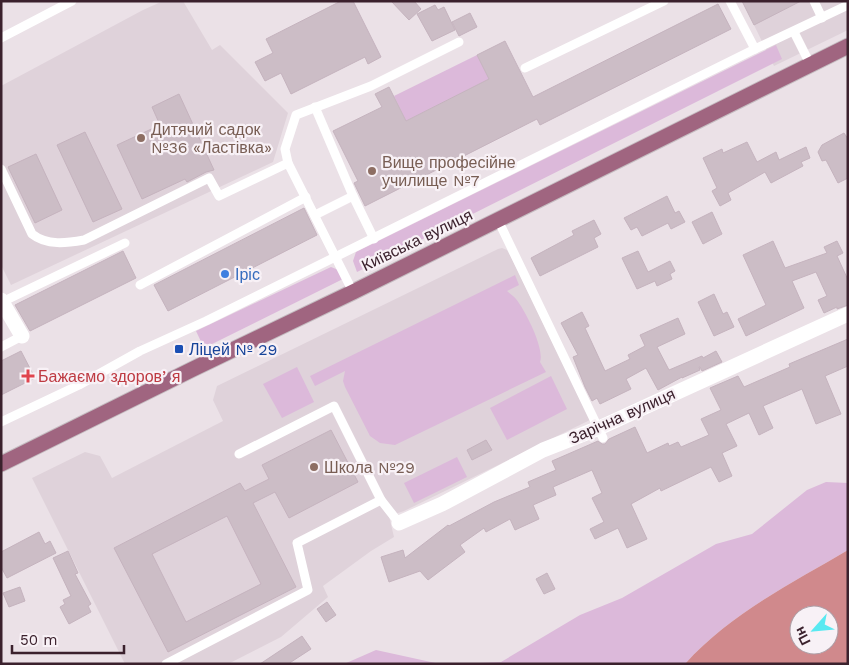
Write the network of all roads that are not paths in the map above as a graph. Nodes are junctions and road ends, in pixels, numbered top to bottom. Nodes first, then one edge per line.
1 (72, 1) edge
2 (664, 1) edge
3 (730, 1) edge
4 (814, 1) edge
5 (848, 5) edge
6 (822, 18) junction
7 (794, 32) junction
8 (1, 38) edge
9 (459, 42) dead end
10 (848, 46) edge
11 (755, 49) junction
12 (810, 64) junction
13 (525, 68) dead end
14 (315, 107) junction
15 (288, 163) junction
16 (1, 169) edge
17 (354, 196) junction
18 (306, 197) junction
19 (314, 214) junction
20 (498, 220) junction
21 (374, 239) junction
22 (125, 243) dead end
23 (335, 258) junction
24 (140, 285) dead end
25 (353, 292) junction
26 (2, 301) edge
27 (848, 314) edge
28 (22, 336) joint
29 (1, 347) edge
30 (1, 422) edge
31 (601, 433) junction
32 (239, 454) dead end
33 (1, 464) edge
34 (380, 500) junction
35 (399, 523) joint
36 (166, 664) edge

1 - 8 lane
2 - 13 lane
3 - 11 lane
4 - 6 lane
5 - 6 lane
6 - 7 lane
7 - 11 lane
7 - 12 lane
9 - 14 lane
10 - 12 main road, Київська вулиця
11 - 21 lane
12 - 20 main road, Київська вулиця
14 - 15 lane
14 - 17 lane
15 - 16 lane
15 - 18 lane
17 - 19 lane
17 - 21 lane
18 - 19 lane
18 - 24 lane
19 - 23 lane
20 - 25 main road, Київська вулиця
20 - 31 lane
21 - 23 lane
22 - 26 lane
23 - 25 lane
23 - 30 lane
25 - 33 main road, Київська вулиця
26 - 28 street
27 - 31 street, Зарічна вулиця
28 - 29 lane
31 - 35 street, Зарічна вулиця
32 - 34 lane
34 - 35 lane
34 - 36 lane

